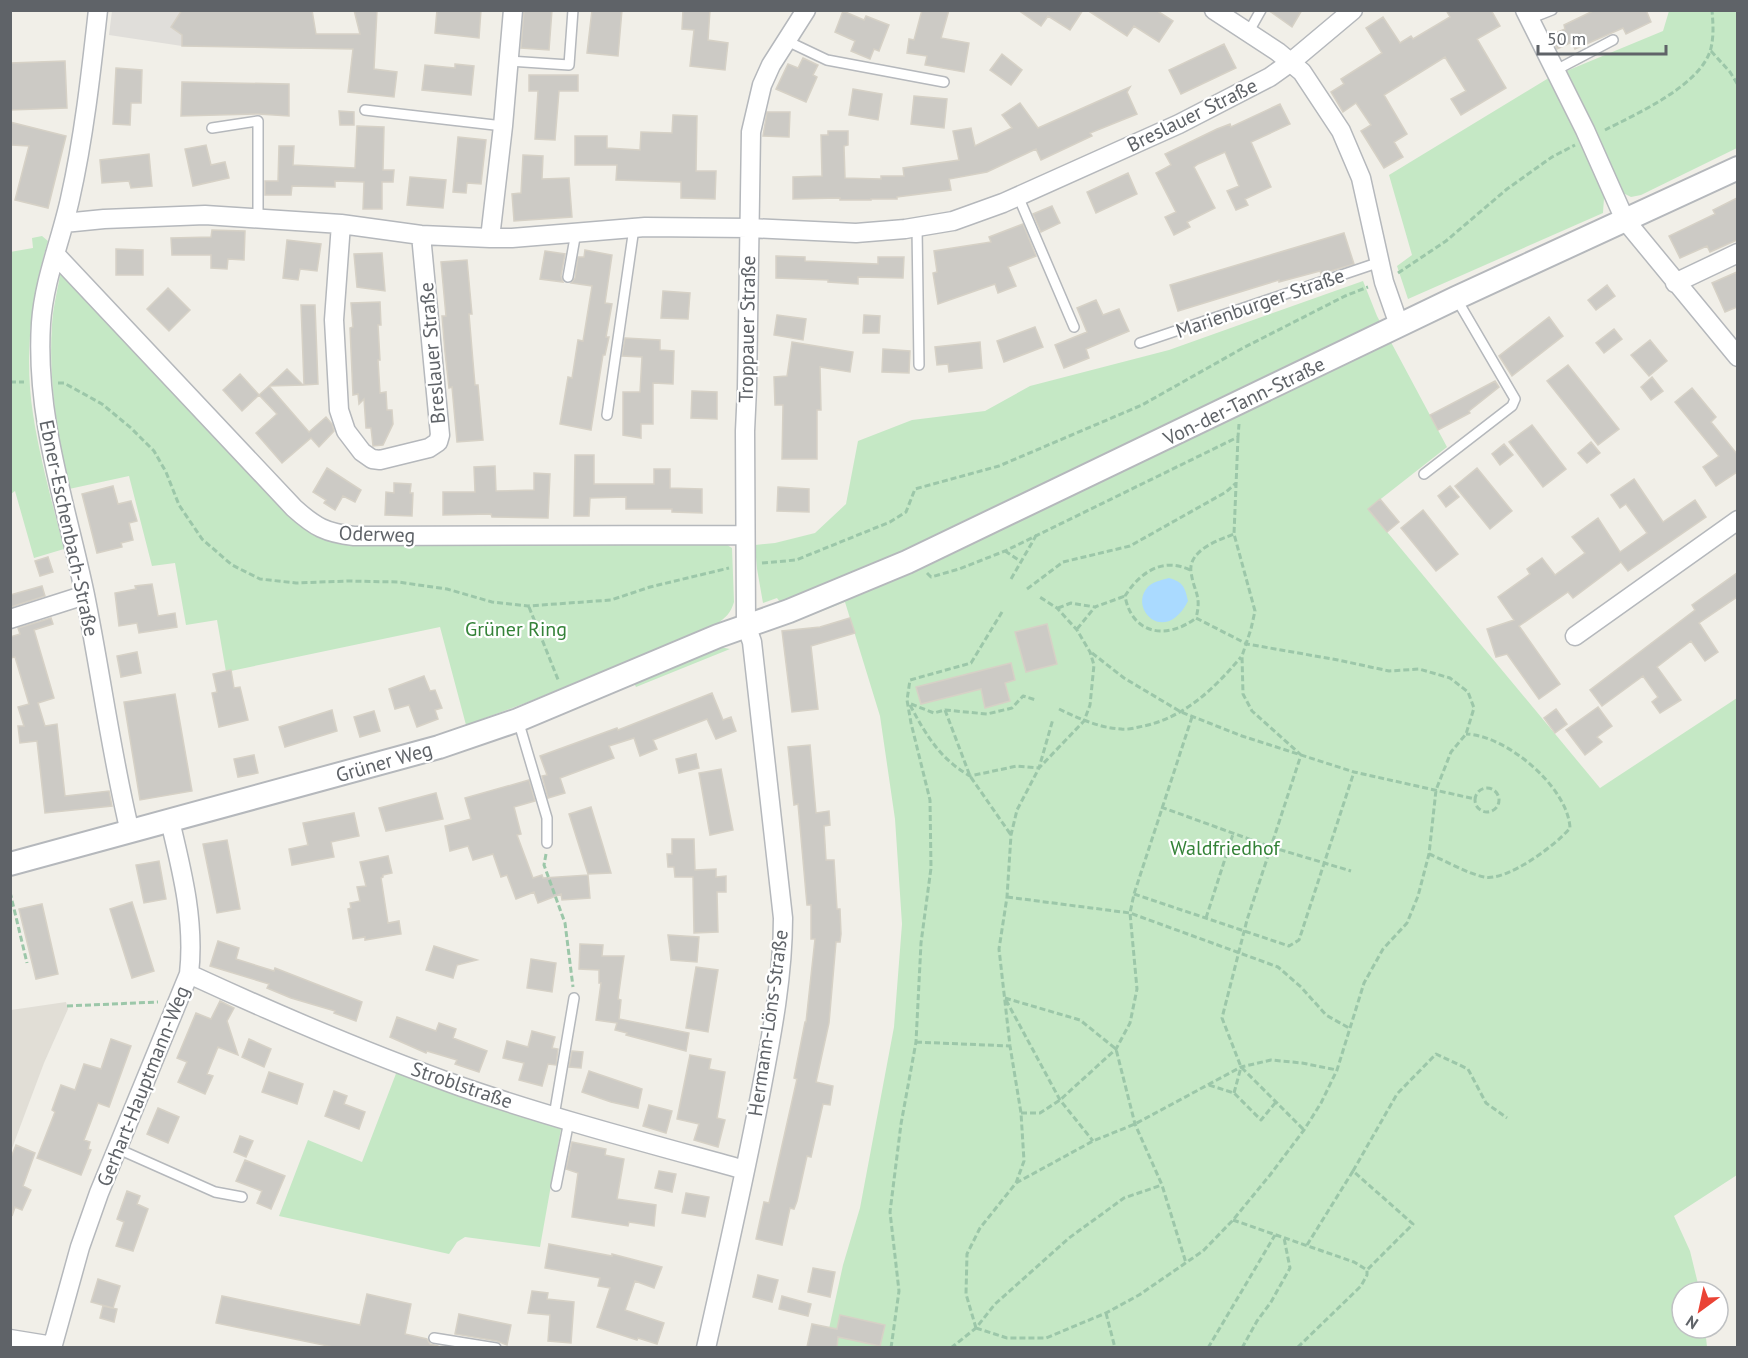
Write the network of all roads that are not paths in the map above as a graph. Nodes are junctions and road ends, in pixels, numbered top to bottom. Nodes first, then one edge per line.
1 (98, 10) edge
2 (513, 10) edge
3 (573, 10) edge
4 (806, 10) edge
5 (1214, 10) edge
6 (1261, 10) edge
7 (1353, 10) edge
8 (1552, 10) edge
9 (1527, 15) edge
10 (1248, 33) junction
11 (1613, 40) dead end
12 (787, 41) junction
13 (509, 61) junction
14 (1291, 62) junction
15 (1556, 70) junction
16 (944, 82) dead end
17 (365, 110) dead end
18 (503, 126) junction
19 (212, 128) dead end
20 (1737, 168) edge
21 (1018, 196) junction
22 (258, 217) junction
23 (1625, 220) junction
24 (64, 223) junction
25 (341, 224) junction
26 (917, 227) junction
27 (634, 228) junction
28 (749, 228) junction
29 (576, 232) junction
30 (421, 234) junction
31 (490, 238) junction
32 (1737, 253) edge
33 (56, 254) junction
34 (1380, 262) junction
35 (568, 277) dead end
36 (1675, 283) junction
37 (1456, 298) junction
38 (1399, 325) junction
39 (1074, 327) dead end
40 (1140, 343) dead end
41 (1737, 357) edge
42 (919, 366) dead end
43 (607, 415) dead end
44 (1424, 474) dead end
45 (1737, 519) edge
46 (744, 535) junction
47 (85, 595) junction
48 (10, 619) edge
49 (746, 625) junction
50 (1575, 636) dead end
51 (518, 720) junction
52 (170, 821) junction
53 (130, 832) junction
54 (547, 843) road end
55 (10, 864) edge
56 (189, 974) junction
57 (574, 998) road end
58 (562, 1118) junction
59 (116, 1149) junction
60 (746, 1170) junction
61 (556, 1186) dead end
62 (242, 1197) dead end
63 (434, 1338) dead end
64 (10, 1339) edge
65 (52, 1347) edge
66 (496, 1347) edge
67 (706, 1347) edge

1 - 24 street, Ebner-Eschenbach-Straße
2 - 13 street
3 - 13 lane
4 - 12 street, Troppauer Straße
5 - 10 street
6 - 10 lane
7 - 14 street, Breslauer Straße
8 - 9 lane
9 - 15 street
10 - 14 street
11 - 15 lane
12 - 16 lane
12 - 28 street, Troppauer Straße
13 - 18 street
14 - 21 street, Breslauer Straße
14 - 34 street
15 - 23 street
17 - 18 lane
18 - 31 street
19 - 22 lane
20 - 23 street, Von-der-Tann-Straße
21 - 26 street, Breslauer Straße
21 - 39 lane
22 - 24 street, Breslauer Straße
22 - 25 street, Breslauer Straße
23 - 36 street
23 - 37 street, Von-der-Tann-Straße
24 - 33 street, Ebner-Eschenbach-Straße
25 - 30 street, Breslauer Straße
25 - 30 street, Breslauer Straße
26 - 28 street, Breslauer Straße
26 - 42 lane
27 - 28 street, Breslauer Straße
27 - 29 street, Breslauer Straße
27 - 43 lane
28 - 46 street, Troppauer Straße
29 - 31 street, Breslauer Straße
29 - 35 lane
30 - 31 street, Breslauer Straße
32 - 36 street
33 - 46 street, Oderweg
33 - 47 street, Ebner-Eschenbach-Straße
34 - 38 street
34 - 40 lane, Marienburger Straße
36 - 41 street
37 - 38 street, Von-der-Tann-Straße
37 - 44 lane
38 - 49 street, Von-der-Tann-Straße
45 - 50 street
46 - 49 street, Troppauer Straße
47 - 48 street
47 - 53 street, Ebner-Eschenbach-Straße
49 - 51 street, Grüner Weg
49 - 60 street, Hermann-Löns-Straße
51 - 52 street, Grüner Weg
51 - 54 lane
52 - 53 street, Grüner Weg
52 - 56 street, Gerhart-Hauptmann-Weg
53 - 55 street, Grüner Weg
56 - 58 street, Stroblstraße
56 - 59 street, Gerhart-Hauptmann-Weg
57 - 58 lane
58 - 60 street, Stroblstraße
58 - 61 lane
59 - 62 lane
59 - 65 street, Gerhart-Hauptmann-Weg
60 - 67 street, Hermann-Löns-Straße
63 - 66 lane
64 - 65 street

